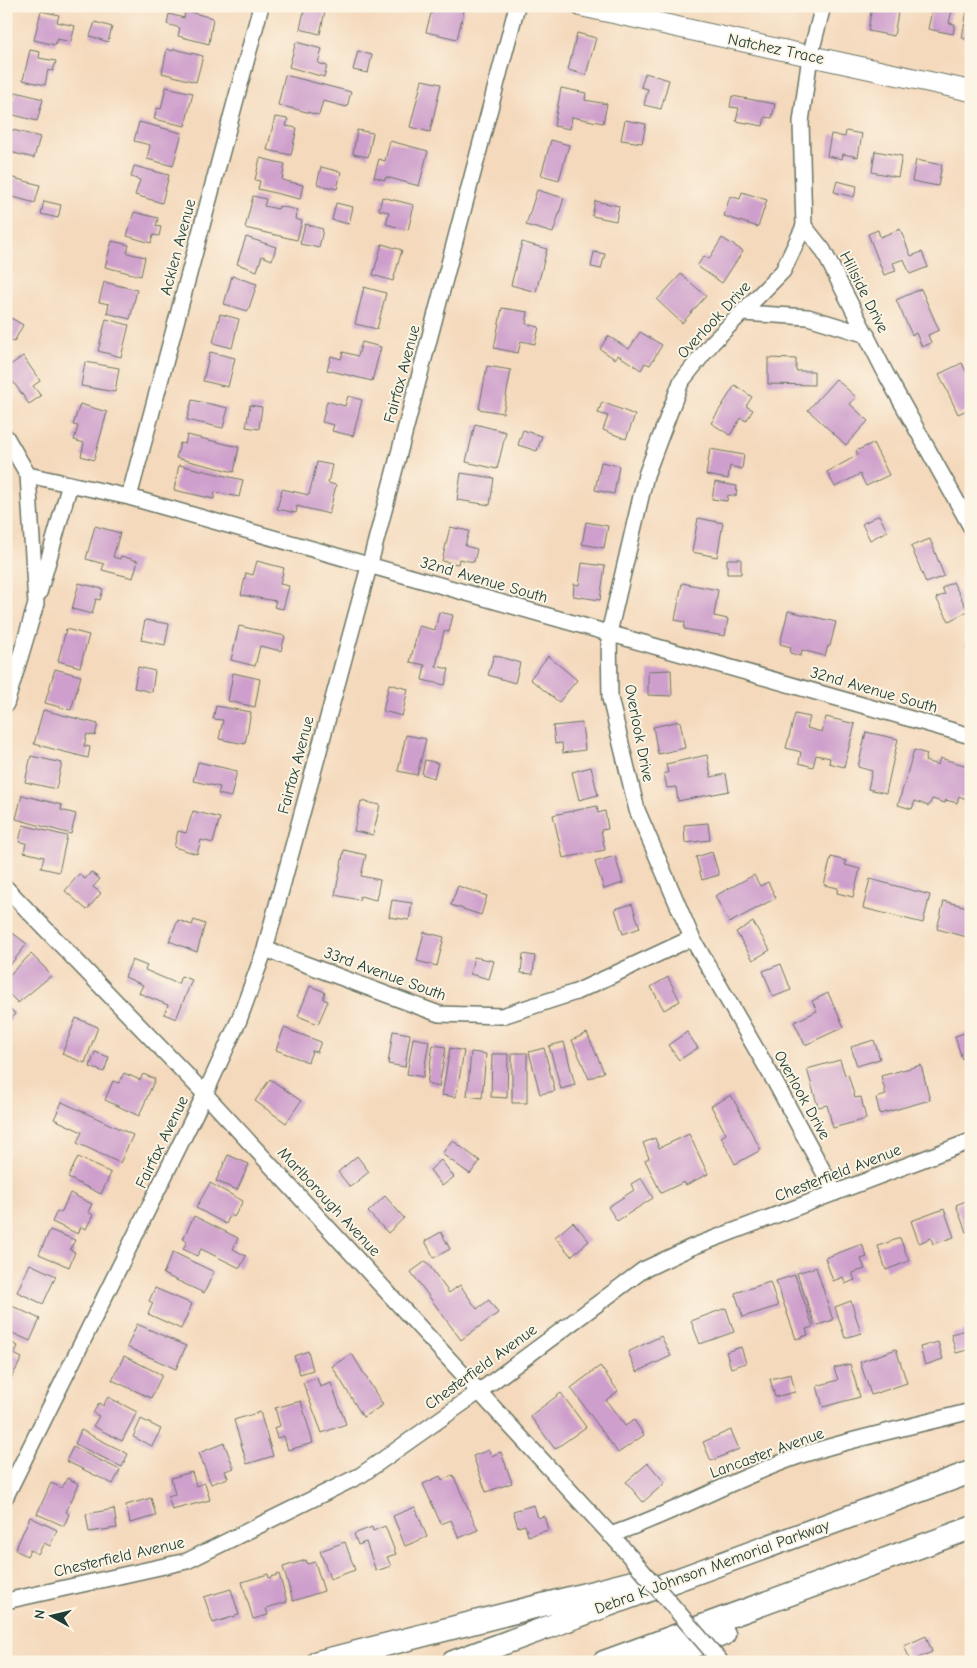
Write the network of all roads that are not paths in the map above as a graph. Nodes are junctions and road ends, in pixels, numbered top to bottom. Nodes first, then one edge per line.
1 (261, 6) edge
2 (517, 6) edge
3 (581, 6) edge
4 (823, 6) edge
5 (810, 56) junction
6 (971, 91) edge
7 (804, 226) junction
8 (744, 313) junction
9 (867, 335) junction
10 (6, 437) edge
11 (28, 475) junction
12 (70, 484) junction
13 (129, 497) junction
14 (971, 527) edge
15 (369, 566) junction
16 (36, 604) junction
17 (609, 633) junction
18 (6, 704) edge
19 (971, 736) edge
20 (6, 888) edge
21 (692, 938) junction
22 (265, 948) junction
23 (205, 1094) junction
24 (971, 1141) edge
25 (835, 1193) junction
26 (480, 1391) junction
27 (971, 1410) edge
28 (971, 1472) edge
29 (6, 1496) edge
30 (971, 1528) edge
31 (971, 1535) edge
32 (615, 1540) junction
33 (755, 1551) junction
34 (6, 1602) edge
35 (318, 1662) edge
36 (453, 1662) edge
37 (604, 1662) edge
38 (655, 1662) edge
39 (721, 1662) edge

1 - 13 street, Acklen Avenue
2 - 15 street, Fairfax Avenue
3 - 5 main road, Natchez Trace
4 - 5 street
5 - 6 main road, Natchez Trace
5 - 7 street
7 - 8 street, Overlook Drive
7 - 9 street, Hillside Drive
8 - 9 street
8 - 17 street, Overlook Drive
9 - 14 street, Hillside Drive
10 - 11 street
11 - 12 street, 32nd Avenue South
11 - 16 street
12 - 13 street, 32nd Avenue South
12 - 16 street
13 - 15 street, 32nd Avenue South
15 - 17 street, 32nd Avenue South
15 - 22 street, Fairfax Avenue
16 - 18 street
17 - 19 street, 32nd Avenue South
17 - 21 street, Overlook Drive
20 - 23 street, Marlborough Avenue
21 - 22 street, 33rd Avenue South
21 - 25 street, Overlook Drive
22 - 23 street, Fairfax Avenue
23 - 26 street, Marlborough Avenue
23 - 29 street, Fairfax Avenue
24 - 25 street, Chesterfield Avenue
25 - 26 street, Chesterfield Avenue
26 - 32 street, Marlborough Avenue
26 - 34 street, Chesterfield Avenue
27 - 32 street, Lancaster Avenue
28 - 33 highway, Debra K Johnson Memorial Parkway
30 - 37 highway
31 - 38 highway
32 - 39 street, Marlborough Avenue, bridge
33 - 35 highway
33 - 36 highway, Debra K Johnson Memorial Parkway

